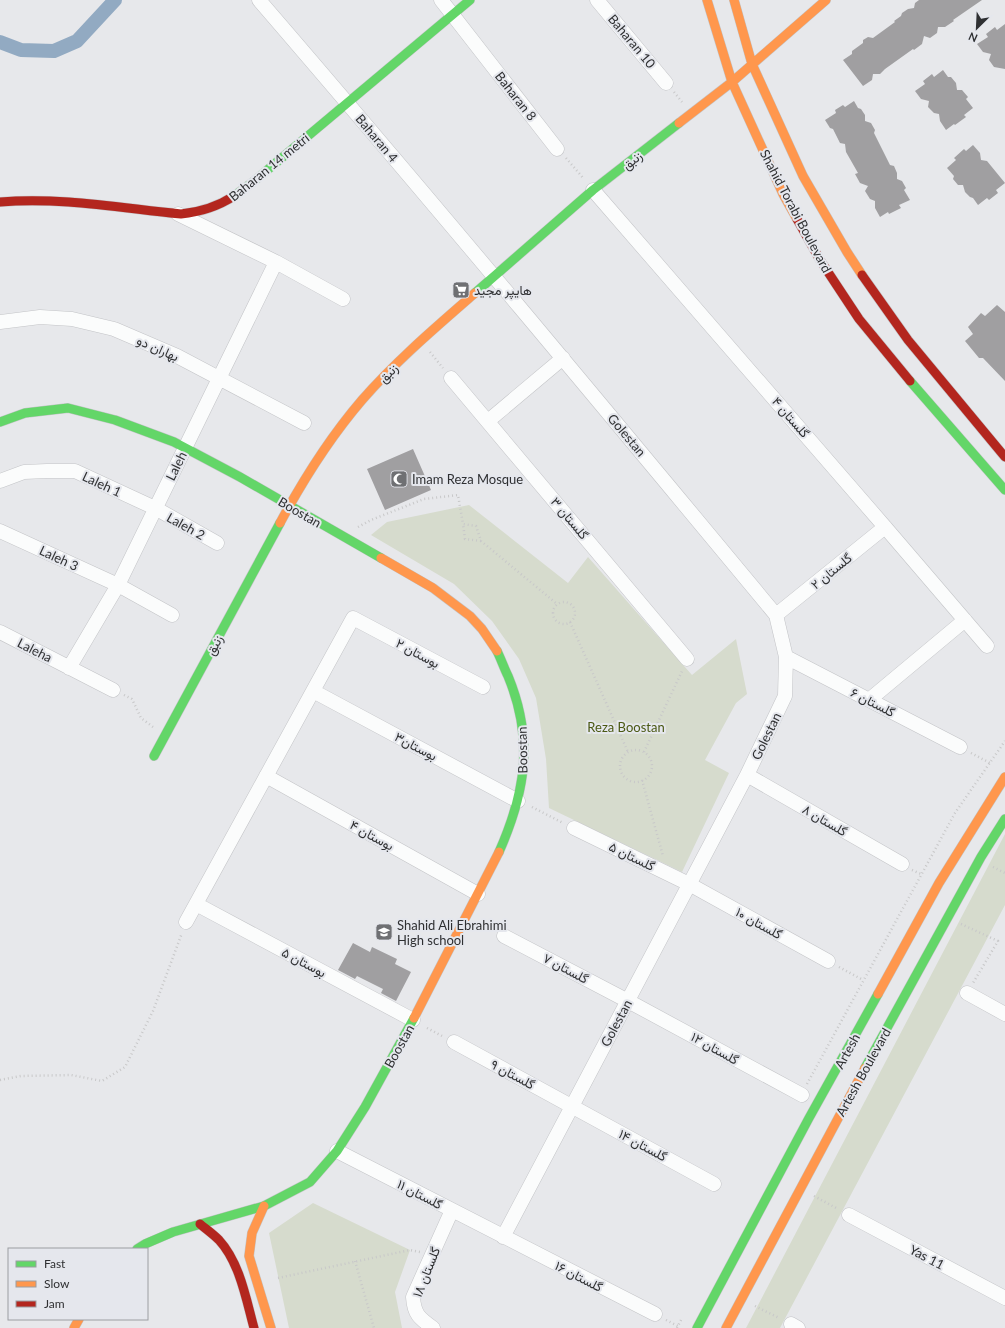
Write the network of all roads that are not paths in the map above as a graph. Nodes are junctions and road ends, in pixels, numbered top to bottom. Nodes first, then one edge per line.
1 (259, 0) edge
2 (441, 0) edge
3 (470, 0) edge
4 (597, 0) edge
5 (707, 0) edge
6 (734, 0) edge
7 (826, 0) edge
8 (452, 14) junction
9 (752, 64) junction
10 (732, 82) junction
11 (666, 83) road end
12 (348, 103) junction
13 (557, 149) road end
14 (593, 190) junction
15 (0, 202) edge
16 (177, 214) junction
17 (276, 262) junction
18 (494, 278) junction
19 (343, 299) dead end
20 (0, 322) edge
21 (563, 358) junction
22 (219, 378) junction
23 (451, 378) road end
24 (488, 421) junction
25 (0, 422) edge
26 (304, 423) dead end
27 (185, 447) junction
28 (1005, 457) edge
29 (0, 481) edge
30 (1005, 490) edge
31 (289, 506) junction
32 (155, 508) junction
33 (886, 527) junction
34 (0, 531) edge
35 (217, 543) dead end
36 (118, 585) junction
37 (172, 615) dead end
38 (776, 615) junction
39 (965, 620) junction
40 (0, 632) edge
41 (987, 646) dead end
42 (786, 657) junction
43 (688, 659) road end
44 (69, 668) junction
45 (483, 687) dead end
46 (113, 690) road end
47 (313, 691) junction
48 (869, 700) junction
49 (960, 747) road end
50 (154, 756) dead end
51 (747, 775) junction
52 (266, 776) junction
53 (1005, 777) edge
54 (518, 801) junction
55 (1005, 819) edge
56 (574, 828) road end
57 (902, 864) dead end
58 (690, 884) junction
59 (478, 894) junction
60 (196, 904) junction
61 (186, 922) road end
62 (504, 936) road end
63 (828, 961) road end
64 (966, 993) road end
65 (628, 1001) junction
66 (1005, 1014) edge
67 (412, 1020) junction
68 (454, 1042) road end
69 (802, 1095) dead end
70 (572, 1106) junction
71 (337, 1151) junction
72 (714, 1184) dead end
73 (264, 1206) junction
74 (452, 1210) junction
75 (849, 1215) road end
76 (200, 1224) junction
77 (502, 1237) junction
78 (139, 1248) edge
79 (258, 1283) junction
80 (243, 1289) junction
81 (1005, 1298) edge
82 (655, 1314) dead end
83 (254, 1328) edge
84 (271, 1328) edge
85 (433, 1328) edge
86 (697, 1328) edge
87 (726, 1328) edge

1 - 12 street, Baharan 4
2 - 8 street, Baharan 8
3 - 8 street, Baharan 14 metri
4 - 11 street, Baharan 10
5 - 10 street, Shahid Torabi Boulevard
6 - 9 street, Shahid Torabi Boulevard
7 - 9 street, زنبق
8 - 12 street, Baharan 14 metri
8 - 13 street, Baharan 8
9 - 10 street, زنبق
9 - 28 street, Shahid Torabi Boulevard
10 - 14 street, زنبق
10 - 30 street, Shahid Torabi Boulevard
12 - 16 street, Baharan 14 metri
12 - 18 street, Baharan 4
14 - 18 street, زنبق
14 - 33 street, گلستان ۴
15 - 16 street, Baharan 14 metri
16 - 17 street
17 - 19 street
17 - 22 street, Laleh
18 - 21 street, Golestan
18 - 31 street, زنبق
20 - 22 street, بهاران دو
21 - 24 street
21 - 38 street, Golestan
22 - 26 street, بهاران دو
22 - 27 street, Laleh
23 - 24 street, گلستان ۳
24 - 43 street, گلستان ۳
25 - 27 street, Boostan
27 - 31 street, Boostan
27 - 32 street, Laleh
29 - 32 street, Laleh 1
31 - 50 street, زنبق
31 - 54 street, Boostan
32 - 35 street, Laleh 2
32 - 36 street, Laleh
33 - 38 street, گلستان ۲
33 - 39 street, گلستان ۴
34 - 36 street, Laleh 3
36 - 37 street
36 - 44 street, Laleh
38 - 42 street, Golestan
39 - 41 street, گلستان ۴
39 - 48 street
40 - 44 street, Laleha
42 - 48 street, گلستان ۶
42 - 51 street, Golestan
44 - 46 street, Laleha
45 - 47 street, بوستان ۲
47 - 52 street
47 - 54 street, بوستان۳
48 - 49 street, گلستان ۶
51 - 57 street, گلستان ۸
51 - 58 street, Golestan
52 - 59 street, بوستان ۴
52 - 60 street
53 - 86 street, Artesh
54 - 59 street, Boostan
55 - 87 street, Artesh Boulevard
56 - 58 street, گلستان ۵
58 - 63 street, گلستان ۱۰
58 - 65 street, Golestan
59 - 67 street, Boostan
60 - 61 street
60 - 67 street, بوستان ۵
62 - 65 street, گلستان ۷
64 - 66 street
65 - 69 street, گلستان ۱۲
65 - 70 street, Golestan
67 - 71 street, Boostan
68 - 70 street, گلستان ۹
70 - 72 street, گلستان ۱۴
70 - 77 street, Golestan
71 - 73 street, Boostan
71 - 74 street, گلستان ۱۱
73 - 76 street, Boostan
73 - 79 street
74 - 77 street, گلستان ۱۱
74 - 85 street, گلستان ۱۸
75 - 81 street, Yas 11
76 - 78 street, Boostan
76 - 80 street
77 - 82 street, گلستان ۱۶
79 - 80 street
79 - 84 street
80 - 83 street

